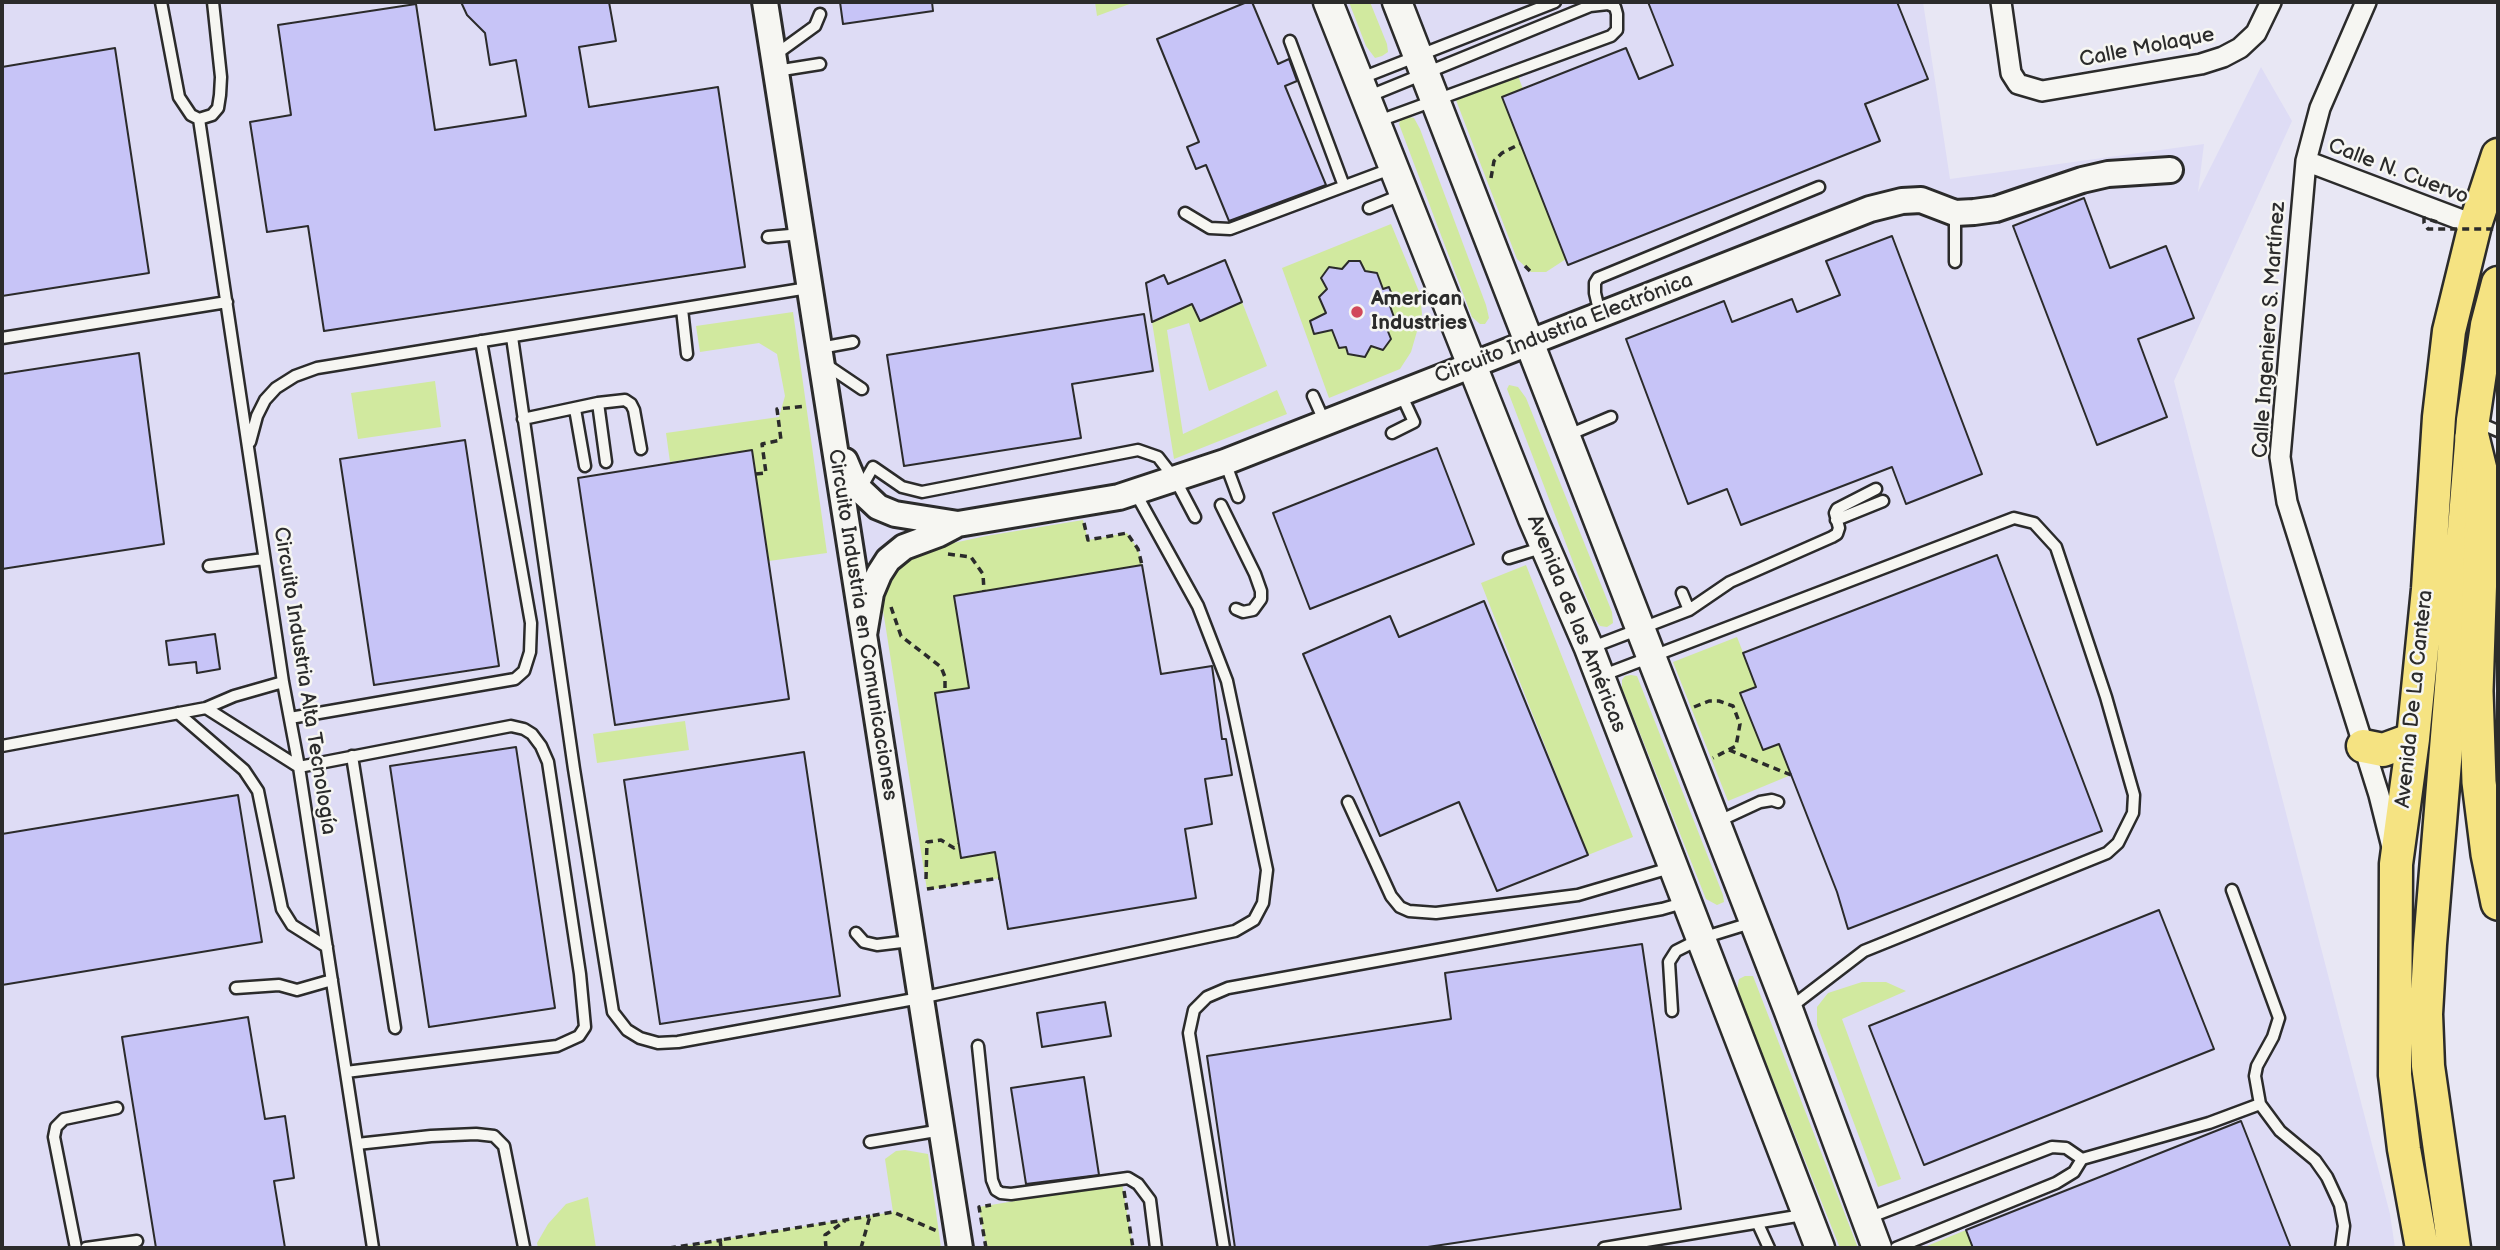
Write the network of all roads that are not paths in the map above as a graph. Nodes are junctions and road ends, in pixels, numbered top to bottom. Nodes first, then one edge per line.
1 (161, 2) edge
2 (213, 2) edge
3 (765, 2) edge
4 (1328, 2) edge
5 (1397, 2) edge
6 (1555, 2) edge
7 (2001, 2) edge
8 (2272, 2) edge
9 (2366, 2) edge
10 (820, 14) dead end
11 (1290, 41) dead end
12 (774, 64) junction
13 (820, 64) dead end
14 (1422, 64) junction
15 (1367, 99) junction
16 (1436, 99) junction
17 (199, 119) junction
18 (2498, 155) edge
19 (2306, 161) junction
20 (2171, 170) dead end
21 (1399, 181) junction
22 (1345, 186) junction
23 (1819, 187) dead end
24 (1369, 208) dead end
25 (1185, 213) dead end
26 (1955, 213) junction
27 (2487, 227) edge
28 (802, 234) junction
29 (768, 237) dead end
30 (1955, 262) dead end
31 (2498, 284) edge
32 (810, 288) junction
33 (227, 302) junction
34 (682, 309) junction
35 (1600, 315) junction
36 (512, 337) junction
37 (2, 338) edge
38 (481, 341) junction
39 (853, 342) dead end
40 (1531, 342) junction
41 (687, 354) dead end
42 (820, 354) junction
43 (1472, 366) junction
44 (862, 389) dead end
45 (1400, 393) junction
46 (1313, 396) dead end
47 (598, 403) junction
48 (575, 409) junction
49 (830, 417) junction
50 (1611, 417) dead end
51 (523, 419) junction
52 (1325, 424) junction
53 (2481, 429) edge
54 (1392, 433) dead end
55 (1566, 436) junction
56 (249, 446) junction
57 (641, 449) dead end
58 (606, 462) dead end
59 (1225, 462) junction
60 (585, 466) dead end
61 (1175, 479) junction
62 (1877, 489) dead end
63 (860, 491) junction
64 (1135, 492) junction
65 (1238, 497) dead end
66 (1883, 501) dead end
67 (1221, 505) dead end
68 (1195, 517) dead end
69 (1836, 520) junction
70 (958, 524) junction
71 (1545, 546) junction
72 (1509, 558) dead end
73 (264, 559) junction
74 (209, 566) dead end
75 (1682, 593) dead end
76 (1236, 609) dead end
77 (1689, 610) junction
78 (1641, 629) junction
79 (864, 635) junction
80 (1590, 648) junction
81 (1652, 656) junction
82 (1600, 677) junction
83 (282, 682) junction
84 (206, 708) junction
85 (178, 713) junction
86 (290, 718) junction
87 (2413, 738) junction
88 (2, 746) edge
89 (2363, 746) junction
90 (352, 756) junction
91 (299, 766) junction
92 (1348, 802) dead end
93 (1778, 802) dead end
94 (1715, 822) junction
95 (2396, 864) junction
96 (1674, 867) junction
97 (2232, 890) dead end
98 (1687, 902) junction
99 (2498, 903) edge
100 (1754, 922) junction
101 (856, 933) dead end
102 (1702, 938) junction
103 (911, 941) junction
104 (327, 947) junction
105 (332, 979) junction
106 (236, 988) dead end
107 (920, 998) junction
108 (1788, 1009) junction
109 (1672, 1011) dead end
110 (395, 1028) dead end
111 (978, 1046) dead end
112 (346, 1072) junction
113 (2260, 1104) junction
114 (117, 1108) dead end
115 (942, 1130) junction
116 (870, 1142) dead end
117 (357, 1144) junction
118 (2081, 1159) junction
119 (1807, 1215) junction
120 (1865, 1219) junction
121 (1758, 1224) junction
122 (137, 1241) dead end
123 (524, 1247) edge
124 (2454, 1247) edge
125 (76, 1248) edge
126 (86, 1248) edge
127 (373, 1248) edge
128 (960, 1248) edge
129 (1156, 1248) edge
130 (1224, 1248) edge
131 (1604, 1248) edge
132 (1769, 1248) edge
133 (1820, 1248) edge
134 (1877, 1248) edge
135 (1896, 1248) edge
136 (2341, 1248) edge
137 (2422, 1248) edge

1 - 17 lane
2 - 17 lane
3 - 12 street, Circuito Industria en Comunicaciones
4 - 15 main road, Avenida de las Américas
5 - 14 main road
6 - 14 lane
7 - 8 street, Calle Molaque
9 - 19 street, Calle Ingeniero S. Martínez
10 - 12 lane
11 - 22 lane
12 - 13 lane
12 - 28 street, Circuito Industria en Comunicaciones
14 - 15 lane
14 - 15 lane
14 - 16 main road
14 - 16 lane
15 - 16 lane
15 - 21 main road, Avenida de las Américas
16 - 40 main road
17 - 33 lane, Circuito Industria Alta Tecnología
18 - 27 main road, Avenida De La Cantera
19 - 27 street, Calle N. Cuervo
19 - 89 street, Calle Ingeniero S. Martínez
20 - 26 street, Circuito Industria Electrónica
21 - 22 lane
21 - 24 lane
21 - 43 main road, Avenida de las Américas
22 - 25 lane
23 - 35 lane
26 - 30 lane
26 - 35 street, Circuito Industria Electrónica
27 - 87 main road, Avenida De La Cantera
28 - 29 lane
28 - 32 street, Circuito Industria en Comunicaciones
31 - 53 main road, Avenida De La Cantera
32 - 34 lane
32 - 42 street, Circuito Industria en Comunicaciones
33 - 37 lane
33 - 56 lane, Circuito Industria Alta Tecnología
34 - 36 lane
34 - 41 lane
35 - 40 street, Circuito Industria Electrónica
36 - 38 lane
36 - 51 lane
38 - 56 lane
38 - 86 lane
39 - 42 lane
40 - 43 street, Circuito Industria Electrónica
40 - 55 main road
42 - 44 lane
42 - 49 street, Circuito Industria en Comunicaciones
43 - 45 street, Circuito Industria Electrónica
43 - 71 main road, Avenida de las Américas
45 - 52 street, Circuito Industria Electrónica
45 - 54 lane
46 - 52 lane
47 - 48 lane
47 - 57 lane
47 - 58 lane
48 - 51 lane
48 - 60 lane
49 - 63 street, Circuito Industria Electrónica
49 - 79 street, Circuito Industria en Comunicaciones
50 - 55 lane
51 - 107 lane
52 - 59 street, Circuito Industria Electrónica
53 - 99 highway
53 - 124 main road, Avenida De La Cantera
55 - 78 main road
56 - 73 lane, Circuito Industria Alta Tecnología
59 - 61 street, Circuito Industria Electrónica
59 - 65 lane
61 - 63 lane
61 - 64 street, Circuito Industria Electrónica
61 - 68 lane
62 - 69 lane
63 - 70 street, Circuito Industria Electrónica
64 - 70 street, Circuito Industria Electrónica
64 - 107 lane
66 - 69 lane
67 - 76 lane
69 - 77 lane
70 - 79 street, Circuito Industria Electrónica
71 - 72 lane
71 - 80 main road, Avenida de las Américas
73 - 74 lane
73 - 83 lane, Circuito Industria Alta Tecnología
75 - 77 lane
77 - 78 lane
78 - 80 lane
78 - 81 main road
79 - 103 street, Circuito Industria en Comunicaciones
80 - 82 main road, Avenida de las Américas
81 - 82 lane
81 - 94 main road
81 - 108 lane
82 - 96 main road, Avenida de las Américas
83 - 84 lane
83 - 86 lane, Circuito Industria Alta Tecnología
84 - 85 lane
84 - 91 lane
85 - 88 lane
85 - 104 lane
86 - 91 lane, Circuito Industria Alta Tecnología
87 - 89 main road
87 - 95 main road, Avenida De La Cantera
89 - 95 street, Calle Ingeniero S. Martínez
90 - 91 lane
90 - 110 lane
90 - 112 lane
91 - 104 lane, Circuito Industria Alta Tecnología
92 - 96 lane
93 - 94 lane
94 - 100 main road
95 - 137 main road, Avenida De La Cantera
96 - 98 main road, Avenida de las Américas
97 - 113 lane
98 - 102 main road, Avenida de las Américas
98 - 130 lane
100 - 102 lane
100 - 108 main road
101 - 103 lane
102 - 109 lane
102 - 119 main road, Avenida de las Américas
103 - 107 street, Circuito Industria en Comunicaciones
104 - 105 lane, Circuito Industria Alta Tecnología
105 - 106 lane
105 - 112 lane, Circuito Industria Alta Tecnología
107 - 115 street, Circuito Industria en Comunicaciones
108 - 120 main road
111 - 129 lane
112 - 117 lane, Circuito Industria Alta Tecnología
113 - 118 lane
113 - 136 lane
114 - 125 lane
115 - 116 lane
115 - 128 street, Circuito Industria en Comunicaciones
117 - 123 lane
117 - 127 lane, Circuito Industria Alta Tecnología
118 - 120 lane
118 - 135 lane
119 - 121 lane
119 - 133 main road, Avenida de las Américas
120 - 134 main road
121 - 131 lane
121 - 132 lane
122 - 126 lane

